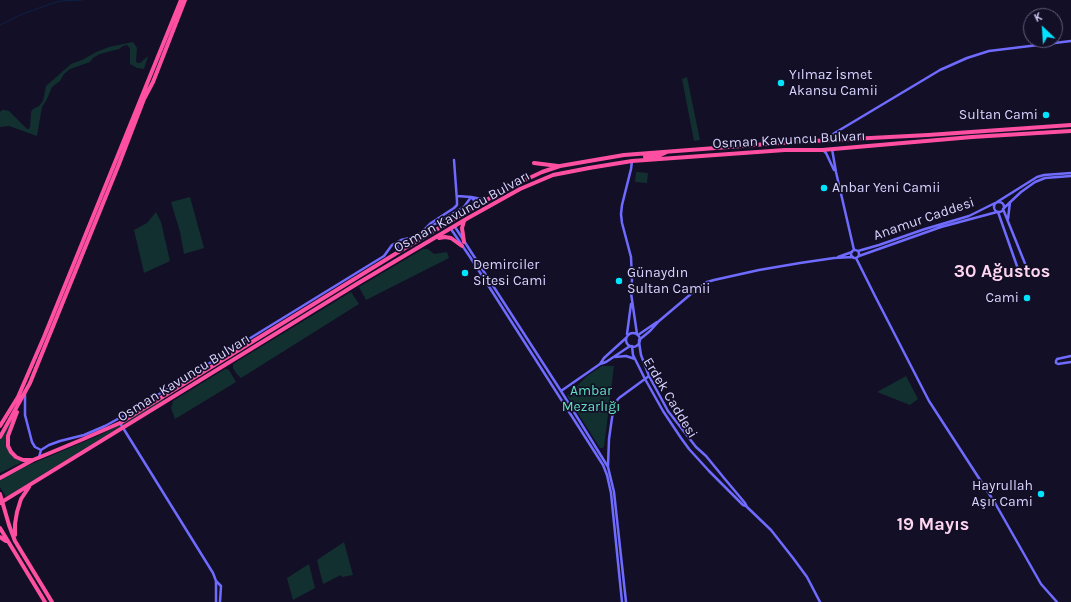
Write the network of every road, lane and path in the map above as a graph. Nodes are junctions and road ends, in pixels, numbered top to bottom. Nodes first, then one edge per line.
1 (183, 1) edge
2 (1071, 41) edge
3 (1071, 125) edge
4 (1071, 131) edge
5 (824, 140) junction
6 (831, 140) junction
7 (832, 149) junction
8 (823, 150) junction
9 (669, 151) junction
10 (454, 160) dead end
11 (632, 161) junction
12 (534, 163) dead end
13 (560, 166) junction
14 (836, 172) junction
15 (1071, 173) edge
16 (1071, 176) edge
17 (457, 196) junction
18 (471, 197) junction
19 (486, 200) junction
20 (1010, 202) junction
21 (996, 203) junction
22 (474, 208) junction
23 (1003, 209) junction
24 (996, 212) junction
25 (464, 221) junction
26 (449, 222) junction
27 (1008, 222) junction
28 (451, 229) junction
29 (424, 230) junction
30 (433, 240) junction
31 (398, 242) junction
32 (463, 244) junction
33 (392, 245) junction
34 (398, 249) junction
35 (855, 251) junction
36 (856, 257) junction
37 (834, 258) junction
38 (632, 299) junction
39 (288, 317) junction
40 (659, 321) junction
41 (637, 335) junction
42 (626, 337) junction
43 (639, 341) junction
44 (631, 346) junction
45 (1071, 356) edge
46 (612, 358) junction
47 (635, 359) junction
48 (1071, 362) edge
49 (600, 364) junction
50 (649, 376) junction
51 (645, 379) junction
52 (561, 391) junction
53 (25, 394) junction
54 (22, 400) junction
55 (134, 412) junction
56 (120, 423) junction
57 (0, 426) edge
58 (123, 428) junction
59 (0, 437) edge
60 (41, 450) junction
61 (595, 453) junction
62 (600, 454) junction
63 (39, 457) junction
64 (33, 460) junction
65 (608, 467) junction
66 (0, 478) edge
67 (32, 484) junction
68 (0, 494) edge
69 (1, 502) edge
70 (747, 507) junction
71 (0, 528) edge
72 (0, 537) edge
73 (15, 541) junction
74 (9, 544) junction
75 (216, 581) junction
76 (45, 602) edge
77 (52, 602) edge
78 (216, 602) edge
79 (220, 602) edge
80 (622, 602) edge
81 (626, 602) edge
82 (820, 602) edge
83 (1057, 602) edge

1 - 53 highway
1 - 57 highway
2 - 5 street
3 - 6 highway, Osman Kavuncu Bulvarı
4 - 7 highway, Osman Kavuncu Bulvarı
5 - 6 highway, Osman Kavuncu Bulvarı
5 - 8 highway
5 - 9 highway, Osman Kavuncu Bulvarı
6 - 7 highway
7 - 8 highway, Osman Kavuncu Bulvarı
7 - 14 street
8 - 11 highway, Osman Kavuncu Bulvarı
8 - 14 street
9 - 11 highway
9 - 13 highway, Osman Kavuncu Bulvarı
10 - 17 street
11 - 25 highway, Osman Kavuncu Bulvarı
11 - 38 street
12 - 13 highway
13 - 19 highway, Osman Kavuncu Bulvarı
14 - 35 street
15 - 21 street, Anamur Caddesi
16 - 20 street
17 - 18 street
17 - 29 street
18 - 19 street
18 - 22 street
18 - 29 street
19 - 22 highway, Osman Kavuncu Bulvarı
20 - 23 street
20 - 27 street
21 - 23 street
21 - 24 street
21 - 35 street, Anamur Caddesi
22 - 26 highway, Osman Kavuncu Bulvarı
23 - 24 street
23 - 27 street
24 - 27 street
24 - 36 street, Anamur Caddesi
25 - 28 highway, Osman Kavuncu Bulvarı
25 - 32 highway
26 - 28 highway
26 - 34 highway, Osman Kavuncu Bulvarı
28 - 30 highway, Osman Kavuncu Bulvarı
28 - 32 street
29 - 31 street
30 - 32 highway
30 - 58 highway, Osman Kavuncu Bulvarı
31 - 33 street
31 - 34 street
32 - 52 street
32 - 61 street
33 - 34 street
33 - 39 street
34 - 39 highway, Osman Kavuncu Bulvarı
35 - 36 street
35 - 36 street
35 - 37 street, Anamur Caddesi
36 - 37 street, Anamur Caddesi
36 - 83 street
37 - 40 street
38 - 41 street
38 - 42 street
39 - 55 highway, Osman Kavuncu Bulvarı
40 - 41 street
40 - 43 street
41 - 42 street
41 - 43 street
42 - 44 street
42 - 49 street
43 - 44 street
43 - 50 street, Erdek Caddesi
44 - 46 street
44 - 47 street, Erdek Caddesi
45 - 48 street
46 - 47 street
46 - 49 street
47 - 51 street, Erdek Caddesi
49 - 52 street
50 - 51 street
50 - 70 street, Erdek Caddesi
51 - 65 street
51 - 70 street, Erdek Caddesi
52 - 62 street
53 - 54 highway
53 - 60 street
54 - 59 highway
54 - 64 highway
55 - 56 highway, Osman Kavuncu Bulvarı
55 - 60 street
56 - 58 street
56 - 63 highway, Osman Kavuncu Bulvarı
58 - 67 highway, Osman Kavuncu Bulvarı
58 - 75 street
60 - 63 street
61 - 62 street
61 - 80 street
62 - 65 street
63 - 64 highway, Osman Kavuncu Bulvarı
64 - 66 highway, Osman Kavuncu Bulvarı
65 - 81 street
67 - 69 highway, Osman Kavuncu Bulvarı
67 - 73 highway
68 - 69 highway
69 - 73 highway
70 - 82 street, Erdek Caddesi
71 - 74 highway
72 - 74 highway
73 - 77 highway
74 - 76 highway
75 - 78 street
75 - 79 street

